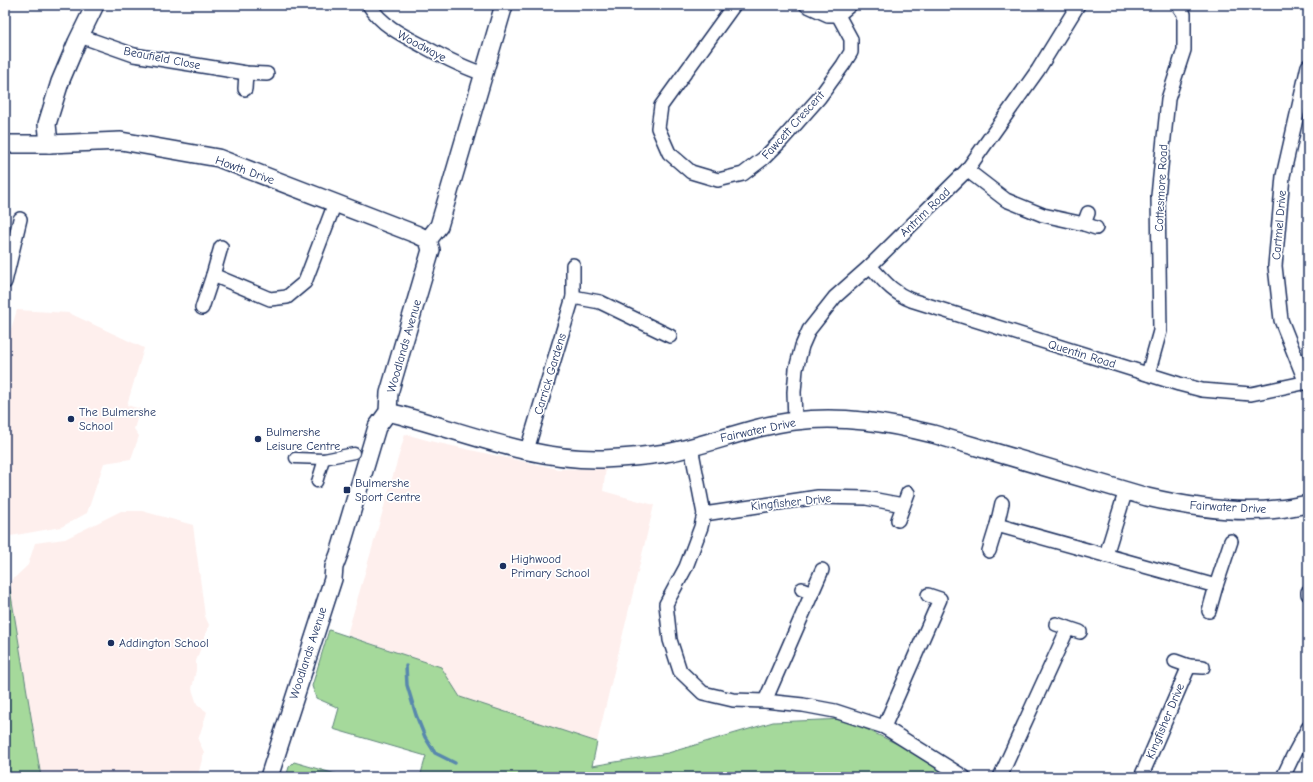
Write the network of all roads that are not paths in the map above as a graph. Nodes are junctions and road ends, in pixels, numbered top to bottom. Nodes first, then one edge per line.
1 (95, 5) edge
2 (369, 5) edge
3 (504, 5) edge
4 (734, 5) edge
5 (806, 5) edge
6 (850, 5) edge
7 (1078, 5) edge
8 (1178, 5) edge
9 (838, 14) junction
10 (80, 36) junction
11 (1308, 66) edge
12 (246, 73) junction
13 (267, 74) dead end
14 (484, 74) junction
15 (245, 88) dead end
16 (5, 144) edge
17 (49, 144) junction
18 (967, 170) junction
19 (335, 203) junction
20 (20, 219) dead end
21 (1096, 228) dead end
22 (428, 240) junction
23 (221, 247) dead end
24 (8, 262) edge
25 (573, 265) dead end
26 (870, 266) junction
27 (213, 275) junction
28 (5, 282) edge
29 (573, 297) junction
30 (202, 308) dead end
31 (670, 336) dead end
32 (1148, 374) junction
33 (1307, 382) edge
34 (388, 412) junction
35 (795, 421) junction
36 (691, 446) junction
37 (527, 450) junction
38 (354, 453) dead end
39 (295, 458) dead end
40 (324, 460) junction
41 (317, 482) dead end
42 (1126, 490) junction
43 (908, 493) dead end
44 (1002, 503) dead end
45 (1308, 504) edge
46 (903, 505) junction
47 (704, 514) junction
48 (898, 520) dead end
49 (997, 525) junction
50 (1231, 541) dead end
51 (989, 551) dead end
52 (1106, 555) junction
53 (822, 570) dead end
54 (1216, 586) junction
55 (940, 599) dead end
56 (1209, 611) dead end
57 (1068, 628) dead end
58 (1175, 661) dead end
59 (1189, 666) junction
60 (1203, 667) dead end
61 (764, 701) junction
62 (884, 727) junction
63 (1308, 728) edge
64 (269, 777) edge
65 (964, 777) edge
66 (1000, 777) edge
67 (1141, 777) edge
68 (1283, 777) edge

1 - 10 street
2 - 14 street, Woodwaye
3 - 14 street
4 - 9 street, Fawcett Crescent
5 - 9 street
6 - 9 street
7 - 18 street, Antrim Road
8 - 32 street, Cottesmore Road
10 - 12 street, Beaufield Close
10 - 17 street
11 - 33 street, Cartmel Drive
12 - 13 street, Beaufield Close
12 - 15 street
14 - 22 street
16 - 17 street, Howth Drive
17 - 19 street, Howth Drive
18 - 21 street
18 - 26 street, Antrim Road
19 - 22 street, Howth Drive
19 - 27 street
20 - 24 street
22 - 34 street, Woodlands Avenue
23 - 27 street
24 - 28 street
25 - 29 street, Carrick Gardens
26 - 32 street, Quentin Road
26 - 35 street, Antrim Road
27 - 30 street
29 - 31 street
29 - 37 street, Carrick Gardens
32 - 33 street, Quentin Road
34 - 37 street, Fairwater Drive
34 - 64 street, Woodlands Avenue
35 - 36 street, Fairwater Drive
35 - 42 street, Fairwater Drive
36 - 37 street, Fairwater Drive
36 - 47 street
38 - 40 street
39 - 40 street
40 - 41 street
42 - 45 street, Fairwater Drive
42 - 52 street
43 - 46 street
44 - 49 street
46 - 47 street, Kingfisher Drive
46 - 48 street
47 - 61 street
49 - 51 street
49 - 52 street
50 - 54 street
52 - 54 street
53 - 61 street
54 - 56 street
55 - 62 street
57 - 66 street
58 - 59 street
59 - 60 street
59 - 67 street, Kingfisher Drive
61 - 62 street
62 - 65 street
63 - 68 street

